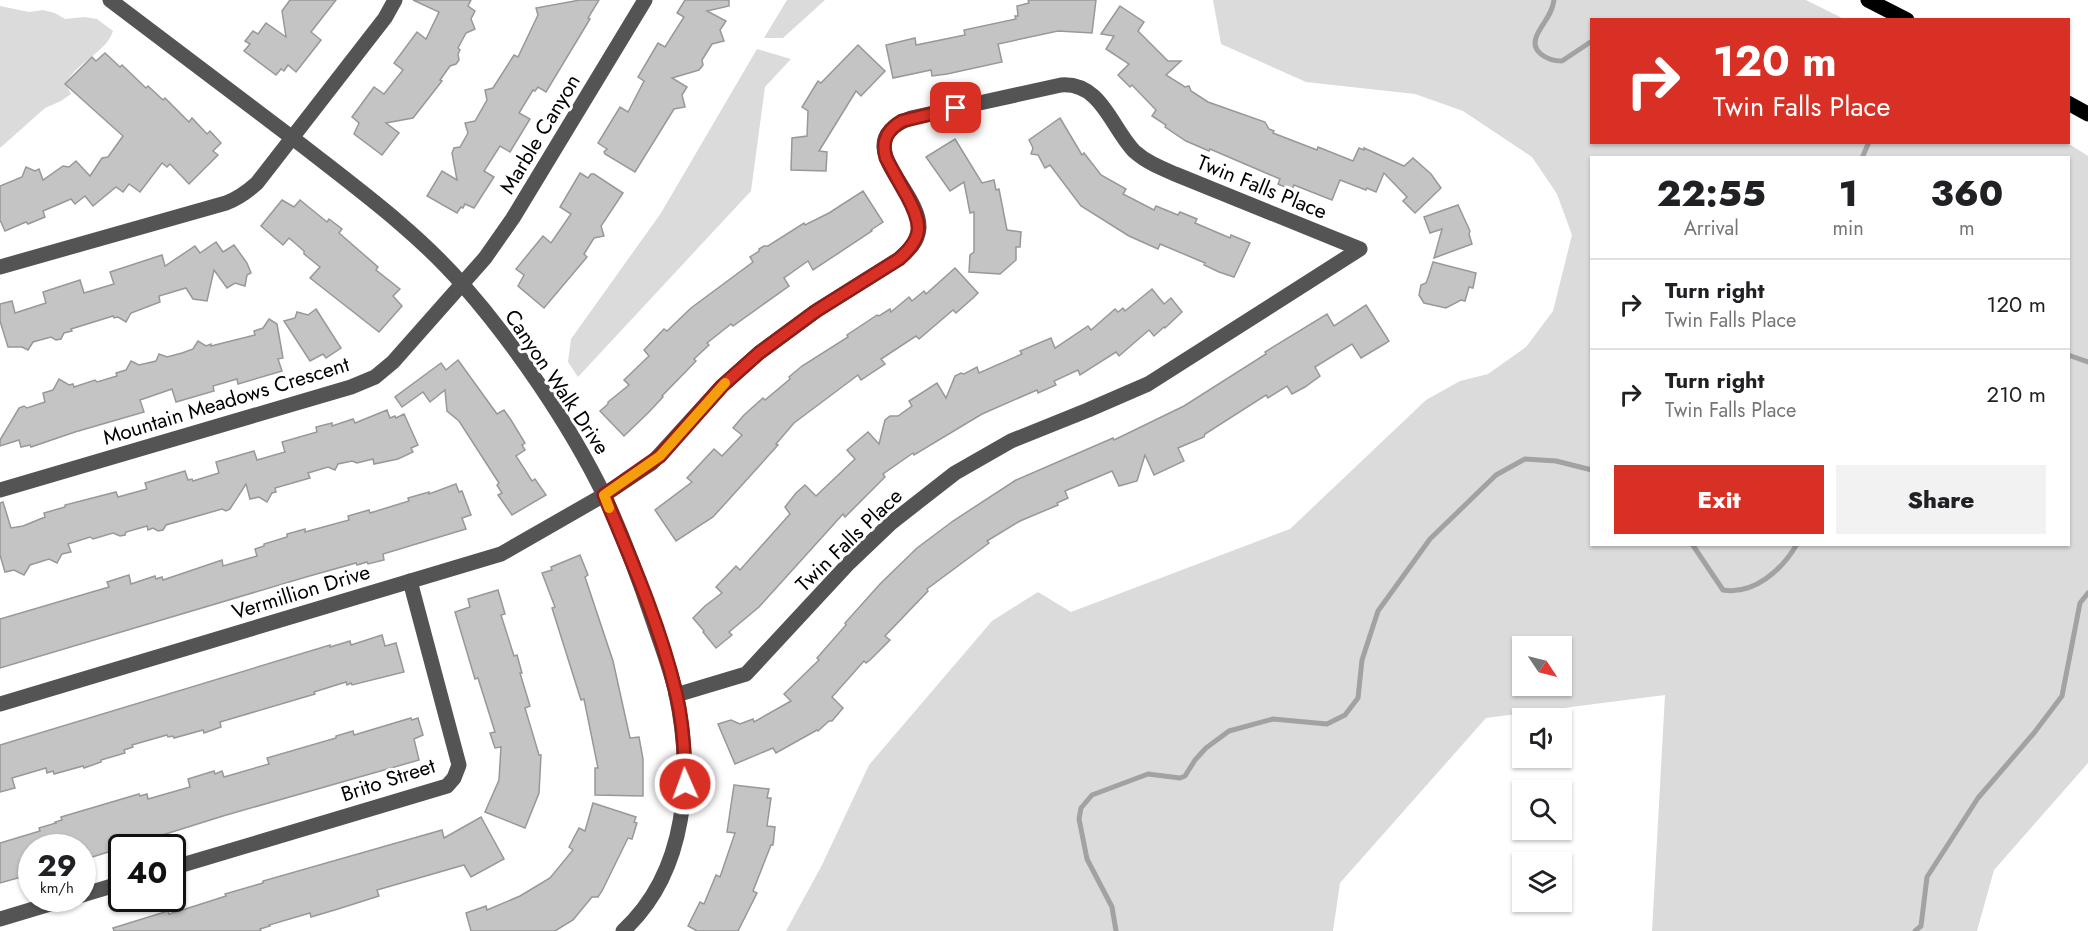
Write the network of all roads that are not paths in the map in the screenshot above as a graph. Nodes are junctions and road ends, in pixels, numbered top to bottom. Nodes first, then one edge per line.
1 (110, 0) edge
2 (394, 0) edge
3 (645, 0) edge
4 (1868, 0) edge
5 (1903, 18) edge
6 (2070, 104) edge
7 (2088, 114) edge
8 (292, 138) junction
9 (0, 267) edge
10 (462, 284) junction
11 (0, 490) edge
12 (604, 495) junction
13 (410, 581) junction
14 (676, 695) junction
15 (0, 704) edge
16 (186, 864) edge
17 (23, 912) edge
18 (0, 919) edge
19 (624, 931) edge

1 - 8 street, Canyon Walk Drive
2 - 8 street
3 - 10 street, Marble Canyon
4 - 5 main road
6 - 7 main road
8 - 9 street
8 - 10 street, Canyon Walk Drive
10 - 11 street, Mountain Meadows Crescent
10 - 12 street, Canyon Walk Drive
12 - 13 street, Vermillion Drive
12 - 14 street, Canyon Walk Drive
12 - 14 street, Twin Falls Place
13 - 15 street, Vermillion Drive
13 - 16 street, Brito Street
14 - 19 street, Canyon Walk Drive
17 - 18 street

